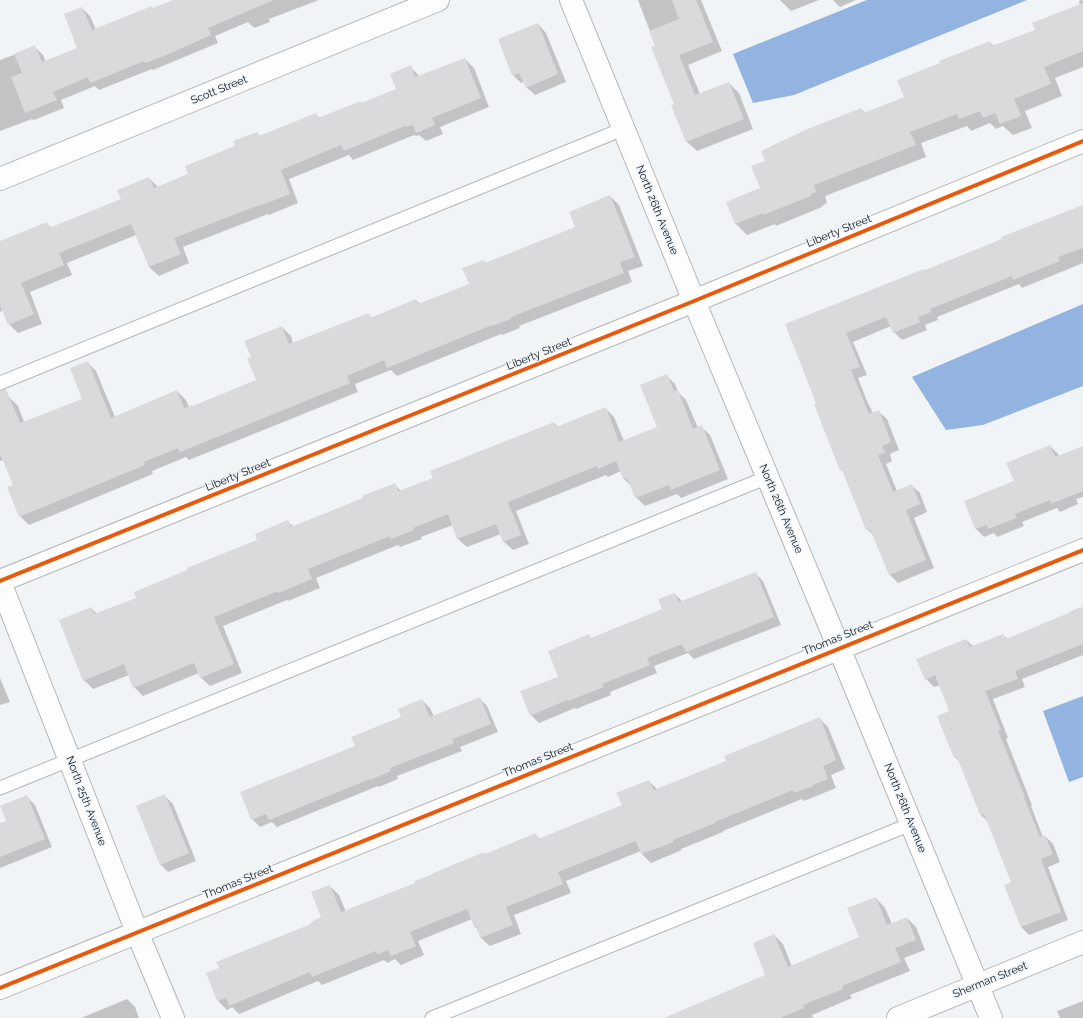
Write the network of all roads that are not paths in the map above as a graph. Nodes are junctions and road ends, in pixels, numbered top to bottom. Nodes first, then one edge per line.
1 (438, 0) edge
2 (571, 0) edge
3 (624, 129) junction
4 (1083, 141) edge
5 (0, 179) edge
6 (694, 300) junction
7 (0, 383) edge
8 (768, 477) junction
9 (1083, 550) edge
10 (0, 582) edge
11 (839, 648) junction
12 (69, 759) junction
13 (0, 788) edge
14 (911, 824) junction
15 (137, 932) junction
16 (1083, 942) edge
17 (977, 985) junction
18 (0, 988) edge
19 (173, 1018) edge
20 (432, 1018) edge
21 (898, 1018) edge
22 (991, 1018) edge

1 - 5 street, Scott Street
2 - 3 street, North 26th Avenue
3 - 6 street, North 26th Avenue
3 - 7 lane
4 - 6 street, Liberty Street
6 - 8 street, North 26th Avenue
6 - 10 street, Liberty Street
8 - 11 street, North 26th Avenue
8 - 12 lane
9 - 11 street, Thomas Street
10 - 12 street, North 25th Avenue
11 - 14 street, North 26th Avenue
11 - 15 street, Thomas Street
12 - 13 lane
12 - 15 street, North 25th Avenue
14 - 17 street, North 26th Avenue
14 - 20 lane
15 - 18 street, Thomas Street
15 - 19 street, North 25th Avenue
16 - 17 street, Sherman Street
17 - 21 street, Sherman Street
17 - 22 street, North 26th Avenue

